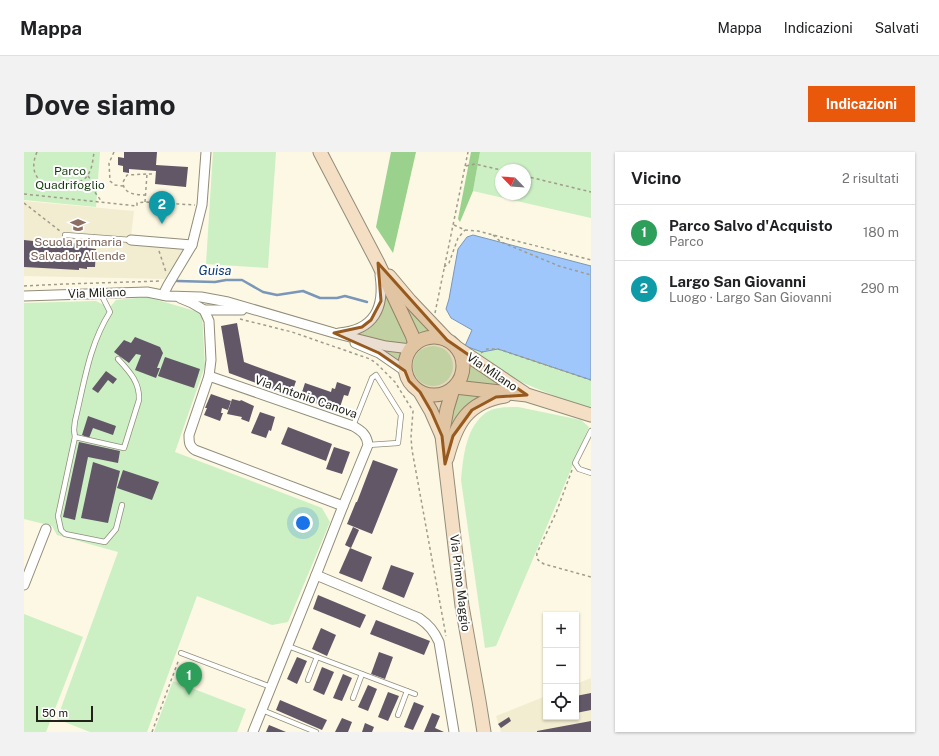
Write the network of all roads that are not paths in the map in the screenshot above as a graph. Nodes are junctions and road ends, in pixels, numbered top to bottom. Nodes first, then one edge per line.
1 (206, 152) edge
2 (320, 152) edge
3 (65, 235) road end
4 (130, 240) joint
5 (192, 245) junction
6 (378, 263) junction
7 (101, 292) junction
8 (24, 296) edge
9 (167, 296) junction
10 (217, 299) junction
11 (204, 310) junction
12 (217, 310) junction
13 (255, 310) junction
14 (209, 321) junction
15 (334, 333) junction
16 (452, 344) junction
17 (413, 347) junction
18 (118, 359) dead end
19 (405, 371) junction
20 (209, 376) junction
21 (454, 388) junction
22 (420, 392) junction
23 (527, 395) junction
24 (591, 415) edge
25 (353, 426) junction
26 (591, 430) edge
27 (442, 436) junction
28 (75, 437) junction
29 (368, 445) junction
30 (445, 464) junction
31 (591, 473) edge
32 (122, 505) dead end
33 (343, 506) junction
34 (46, 529) dead end
35 (316, 575) junction
36 (24, 585) edge
37 (288, 646) junction
38 (181, 653) road end
39 (317, 657) junction
40 (362, 674) junction
41 (308, 680) dead end
42 (271, 687) junction
43 (407, 691) junction
44 (415, 694) dead end
45 (353, 698) dead end
46 (479, 701) junction
47 (262, 710) junction
48 (398, 715) dead end
49 (253, 732) edge
50 (316, 732) edge
51 (454, 732) edge
52 (484, 732) edge
53 (488, 732) edge

1 - 5 street
2 - 6 street
3 - 4 lane
4 - 5 street
5 - 9 street
6 - 15 street
6 - 16 street
6 - 17 street
7 - 8 street, Via Milano
7 - 9 street, Via Milano
7 - 28 lane
9 - 10 street, Via Milano
9 - 11 street, Via Milano
10 - 11 street
10 - 13 street, Via Milano
11 - 12 street, Via Milano
11 - 14 street
12 - 13 street, Via Milano
12 - 14 street
13 - 15 street, Via Milano
14 - 20 street
15 - 17 street, Via Milano
15 - 19 street, Via Milano
16 - 17 street
16 - 21 street
16 - 23 street, Via Milano
17 - 19 street
18 - 28 lane
19 - 22 street
20 - 25 street, Via Antonio Canova
20 - 33 street
21 - 22 street
21 - 23 street, Via Milano
21 - 27 street, Via Primo Maggio
22 - 27 street, Via Primo Maggio
23 - 24 street, Via Milano
23 - 30 street, Via Primo Maggio
25 - 29 street, Via Antonio Canova
25 - 29 lane
26 - 31 lane
27 - 30 street, Via Primo Maggio
28 - 32 lane
29 - 33 street
30 - 46 street, Via Primo Maggio
33 - 35 street
34 - 36 street
35 - 37 street
35 - 51 street
37 - 39 lane
37 - 42 street
38 - 42 lane
39 - 40 lane
39 - 41 lane
40 - 43 lane
40 - 45 lane
42 - 47 street
43 - 44 lane
43 - 48 lane
46 - 52 street, Via Primo Maggio
46 - 53 street, Via Primo Maggio
47 - 49 street
47 - 50 lane

